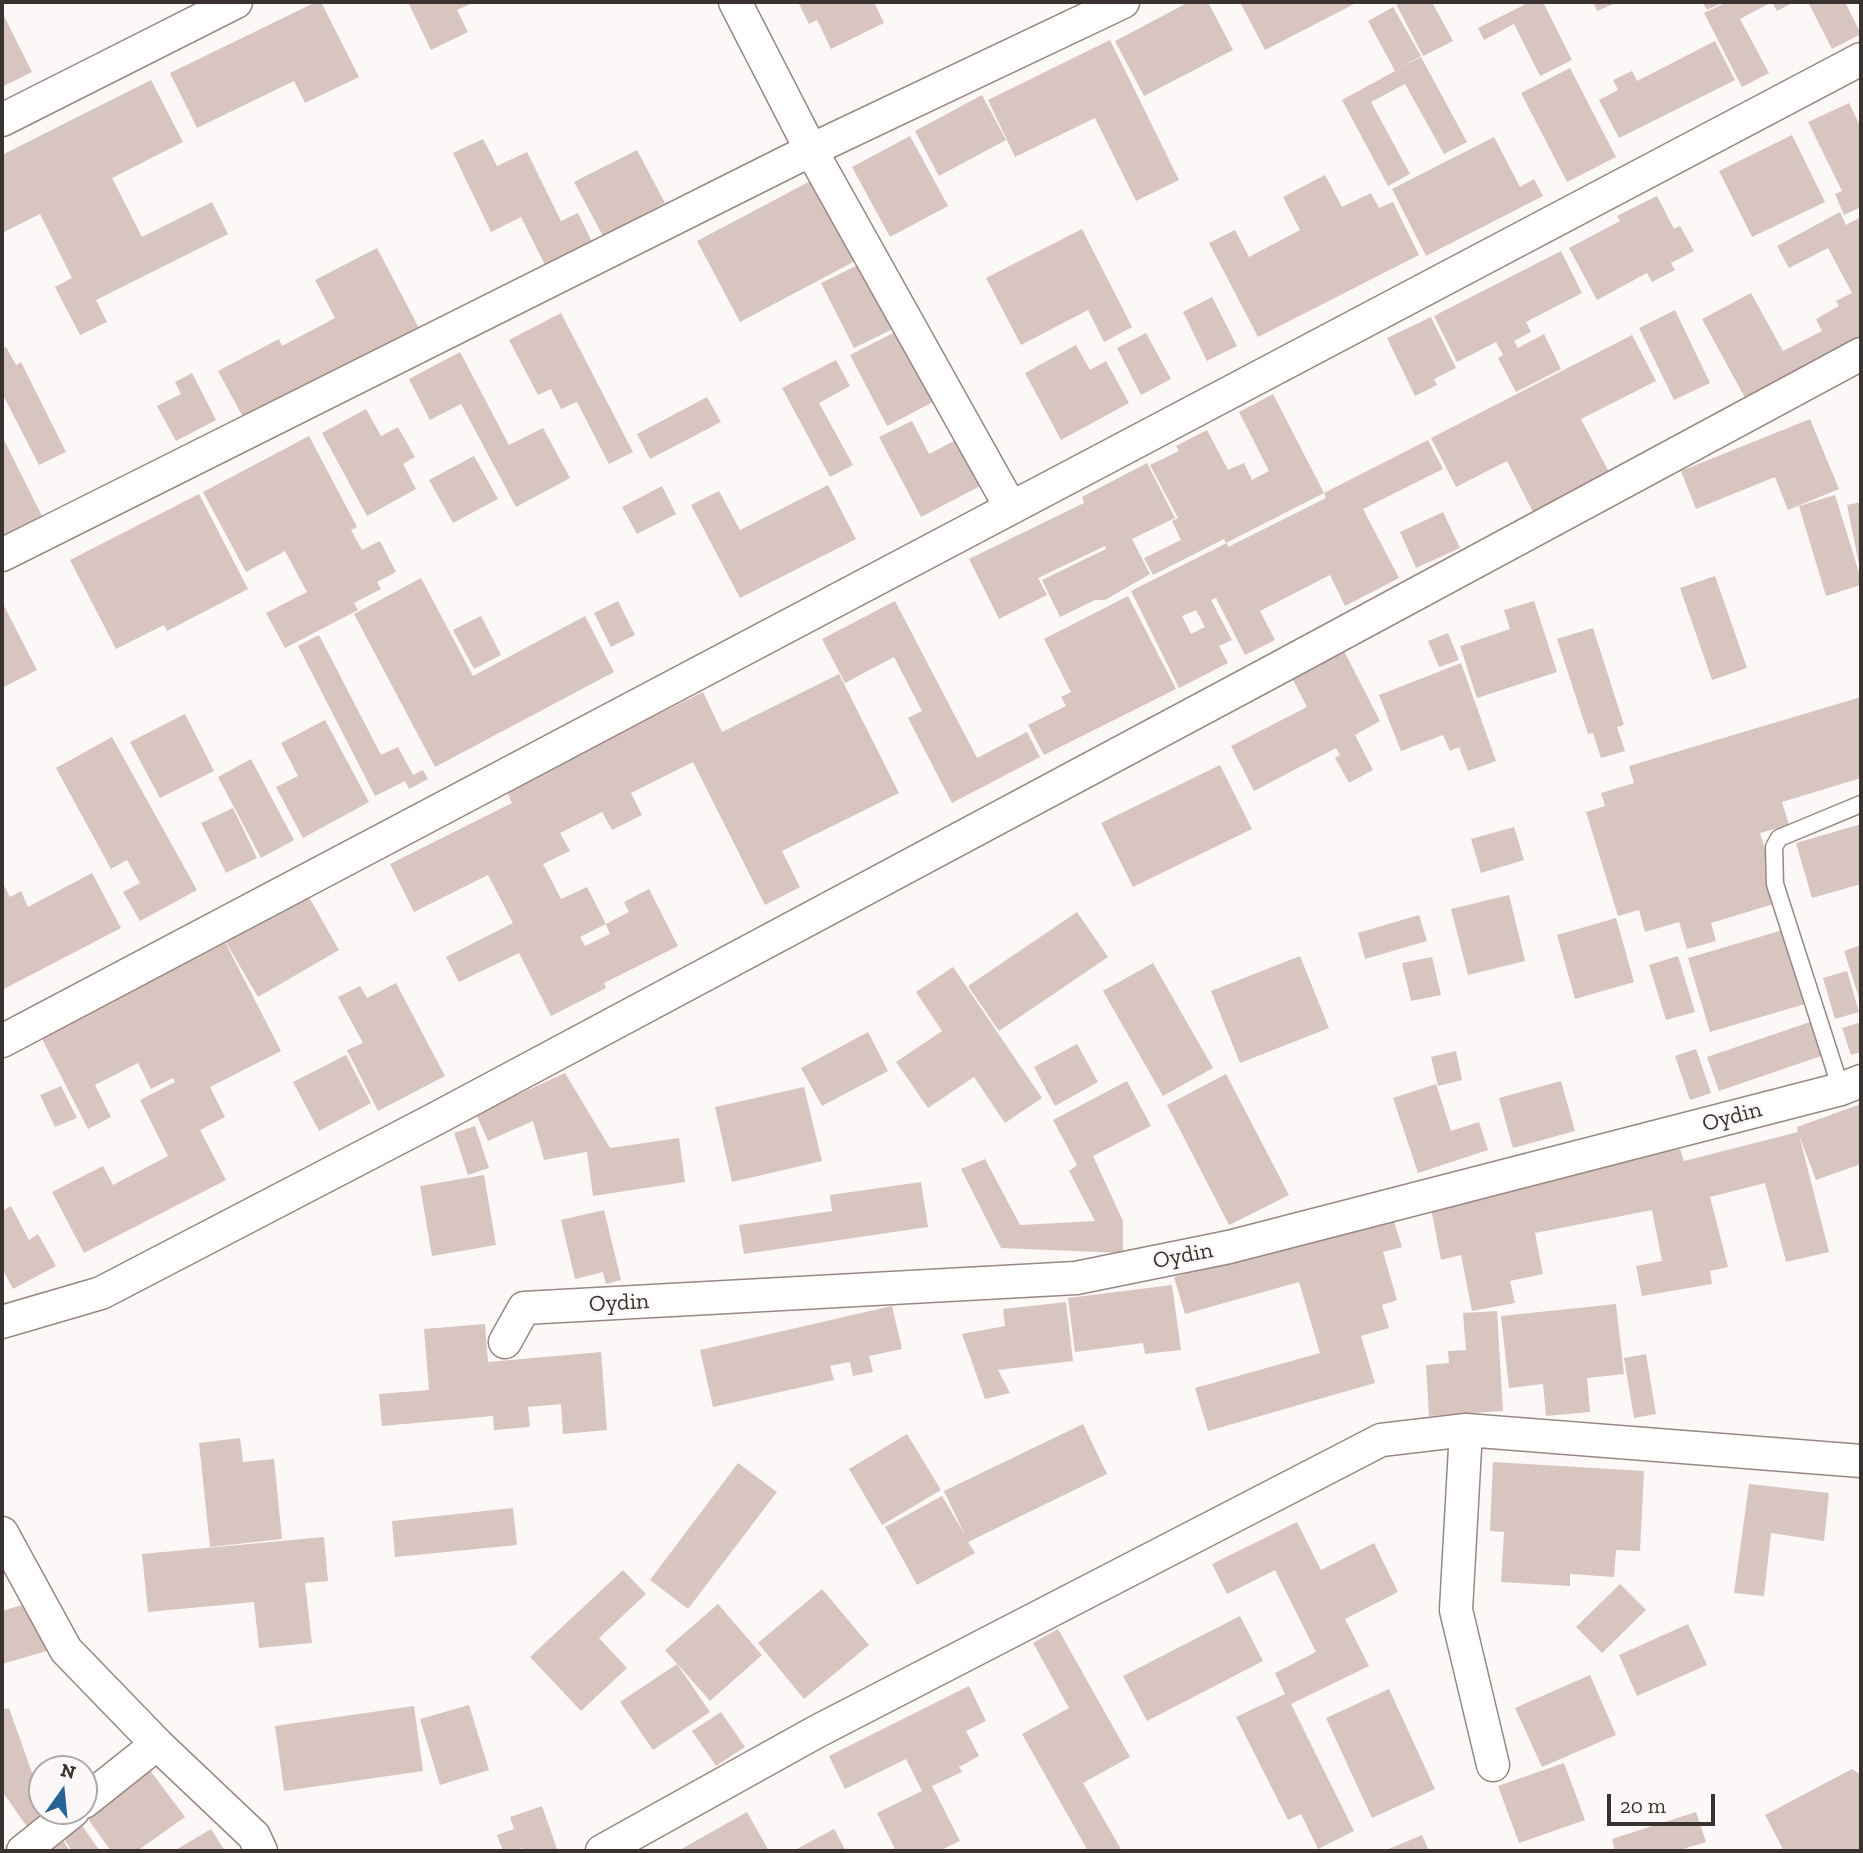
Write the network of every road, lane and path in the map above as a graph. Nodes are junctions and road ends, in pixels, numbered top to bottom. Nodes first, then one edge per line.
1 (236, 2) edge
2 (735, 2) edge
3 (1123, 2) edge
4 (1861, 59) edge
5 (2, 120) edge
6 (811, 150) junction
7 (1861, 354) edge
8 (1011, 508) junction
9 (2, 555) edge
10 (1861, 804) edge
11 (2, 1041) edge
12 (1851, 1085) edge
13 (2, 1322) edge
14 (505, 1342) dead end
15 (1466, 1430) junction
16 (1861, 1461) edge
17 (2, 1533) edge
18 (157, 1744) junction
19 (1493, 1765) dead end
20 (98, 1791) edge
21 (56, 1825) edge
22 (23, 1851) edge
23 (261, 1851) edge
24 (602, 1851) edge

1 - 5 street
2 - 6 street
3 - 6 street
4 - 8 street
6 - 8 street
6 - 9 street
7 - 13 street
8 - 11 street
10 - 12 lane
12 - 14 street, Oydin
15 - 16 street
15 - 19 street
15 - 24 street
17 - 18 street
18 - 20 street
18 - 23 street
21 - 22 street

